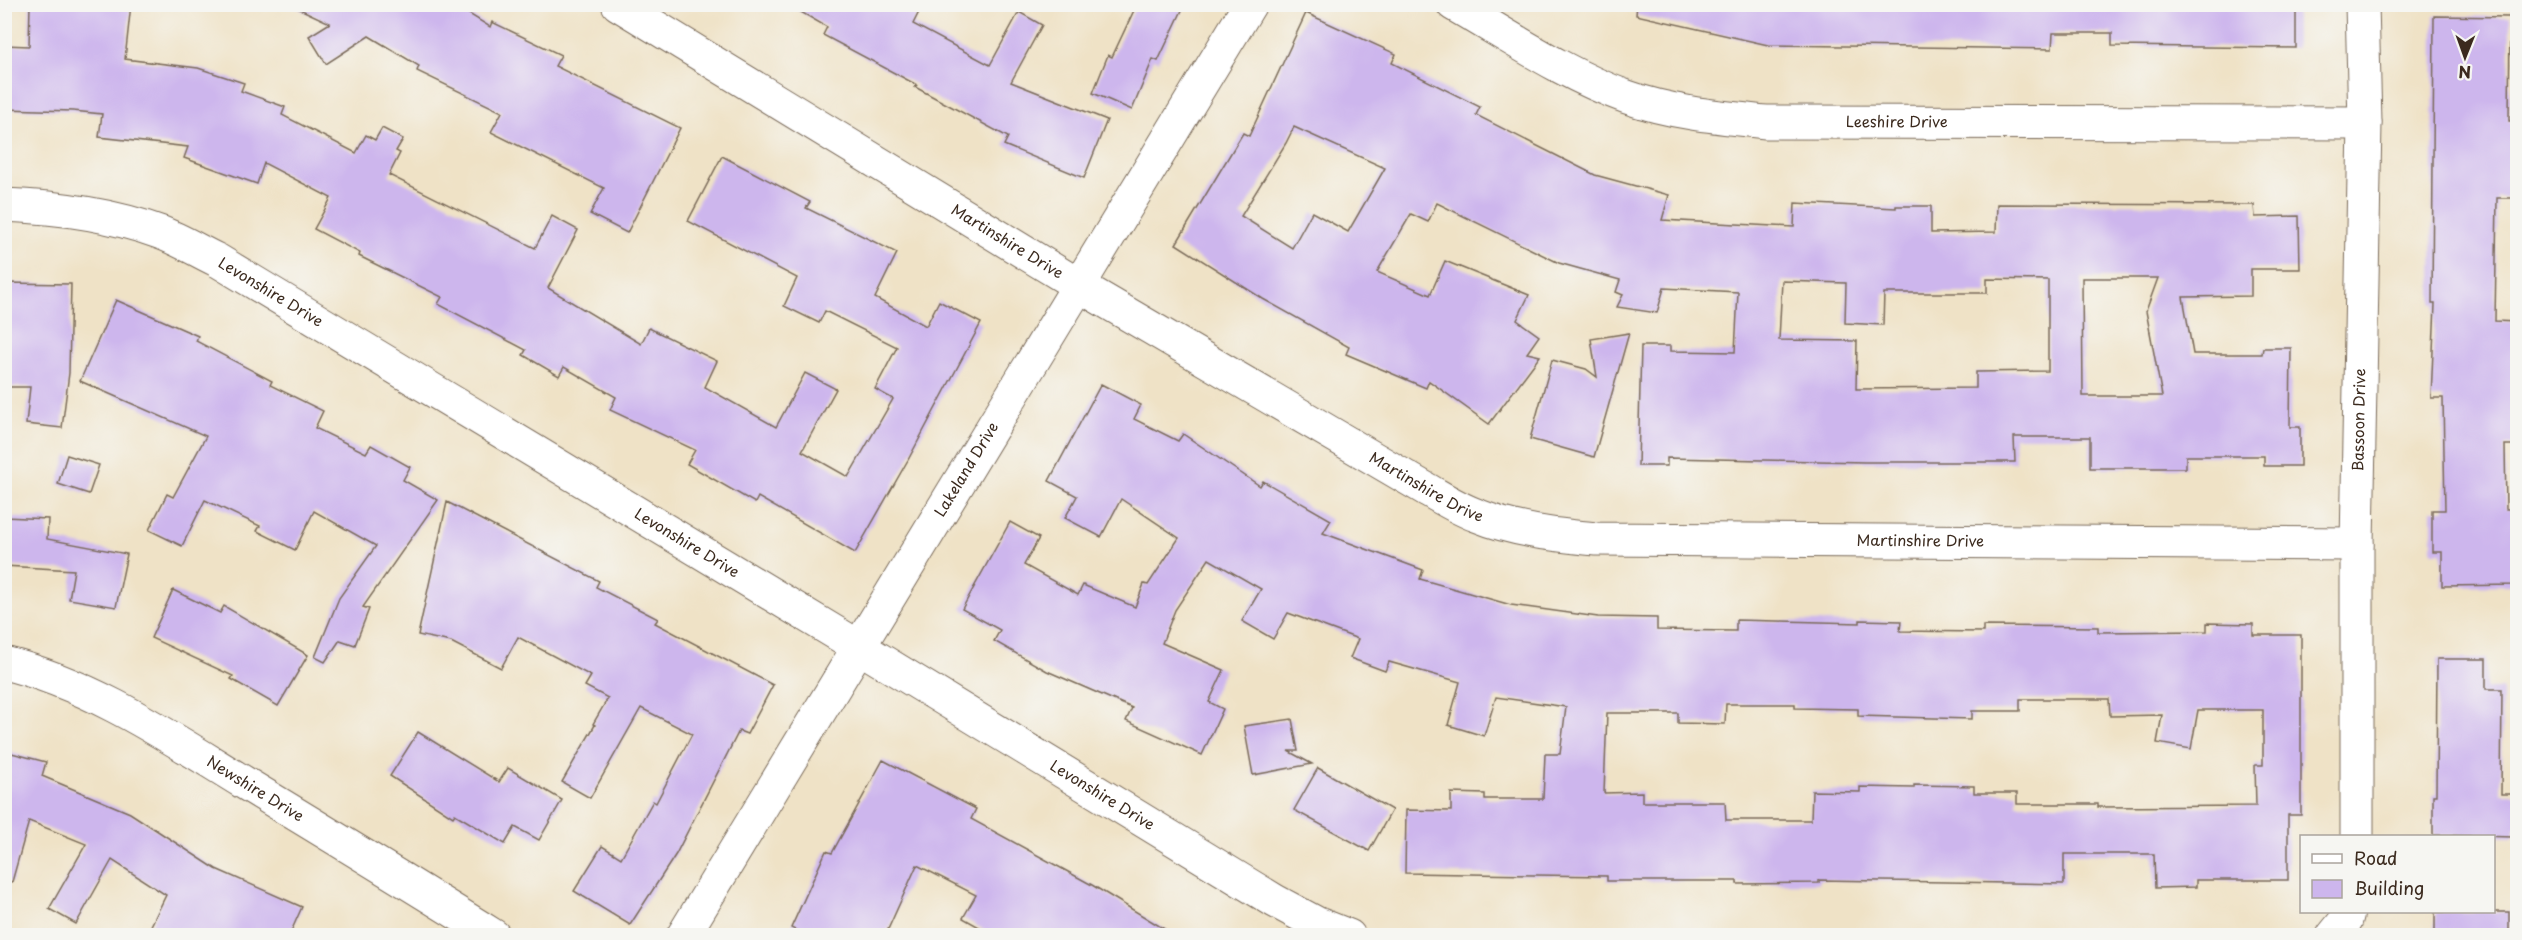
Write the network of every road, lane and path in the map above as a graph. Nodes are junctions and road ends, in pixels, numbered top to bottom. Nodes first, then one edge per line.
1 (618, 4) edge
2 (1250, 4) edge
3 (1454, 4) edge
4 (2362, 4) edge
5 (2364, 123) junction
6 (4, 205) edge
7 (1078, 285) junction
8 (2357, 544) junction
9 (859, 647) junction
10 (4, 663) edge
11 (2357, 835) edge
12 (2348, 913) edge
13 (494, 936) edge
14 (683, 936) edge
15 (1349, 936) edge
16 (2333, 936) edge

1 - 7 street, Martinshire Drive
2 - 7 street, Lakeland Drive
3 - 5 street, Leeshire Drive
4 - 5 street, Bassoon Drive
5 - 8 street, Bassoon Drive
6 - 9 street, Levonshire Drive
7 - 8 street, Martinshire Drive
7 - 9 street, Lakeland Drive
8 - 11 street, Bassoon Drive
9 - 14 street, Lakeland Drive
9 - 15 street, Levonshire Drive
10 - 13 street, Newshire Drive
12 - 16 street

